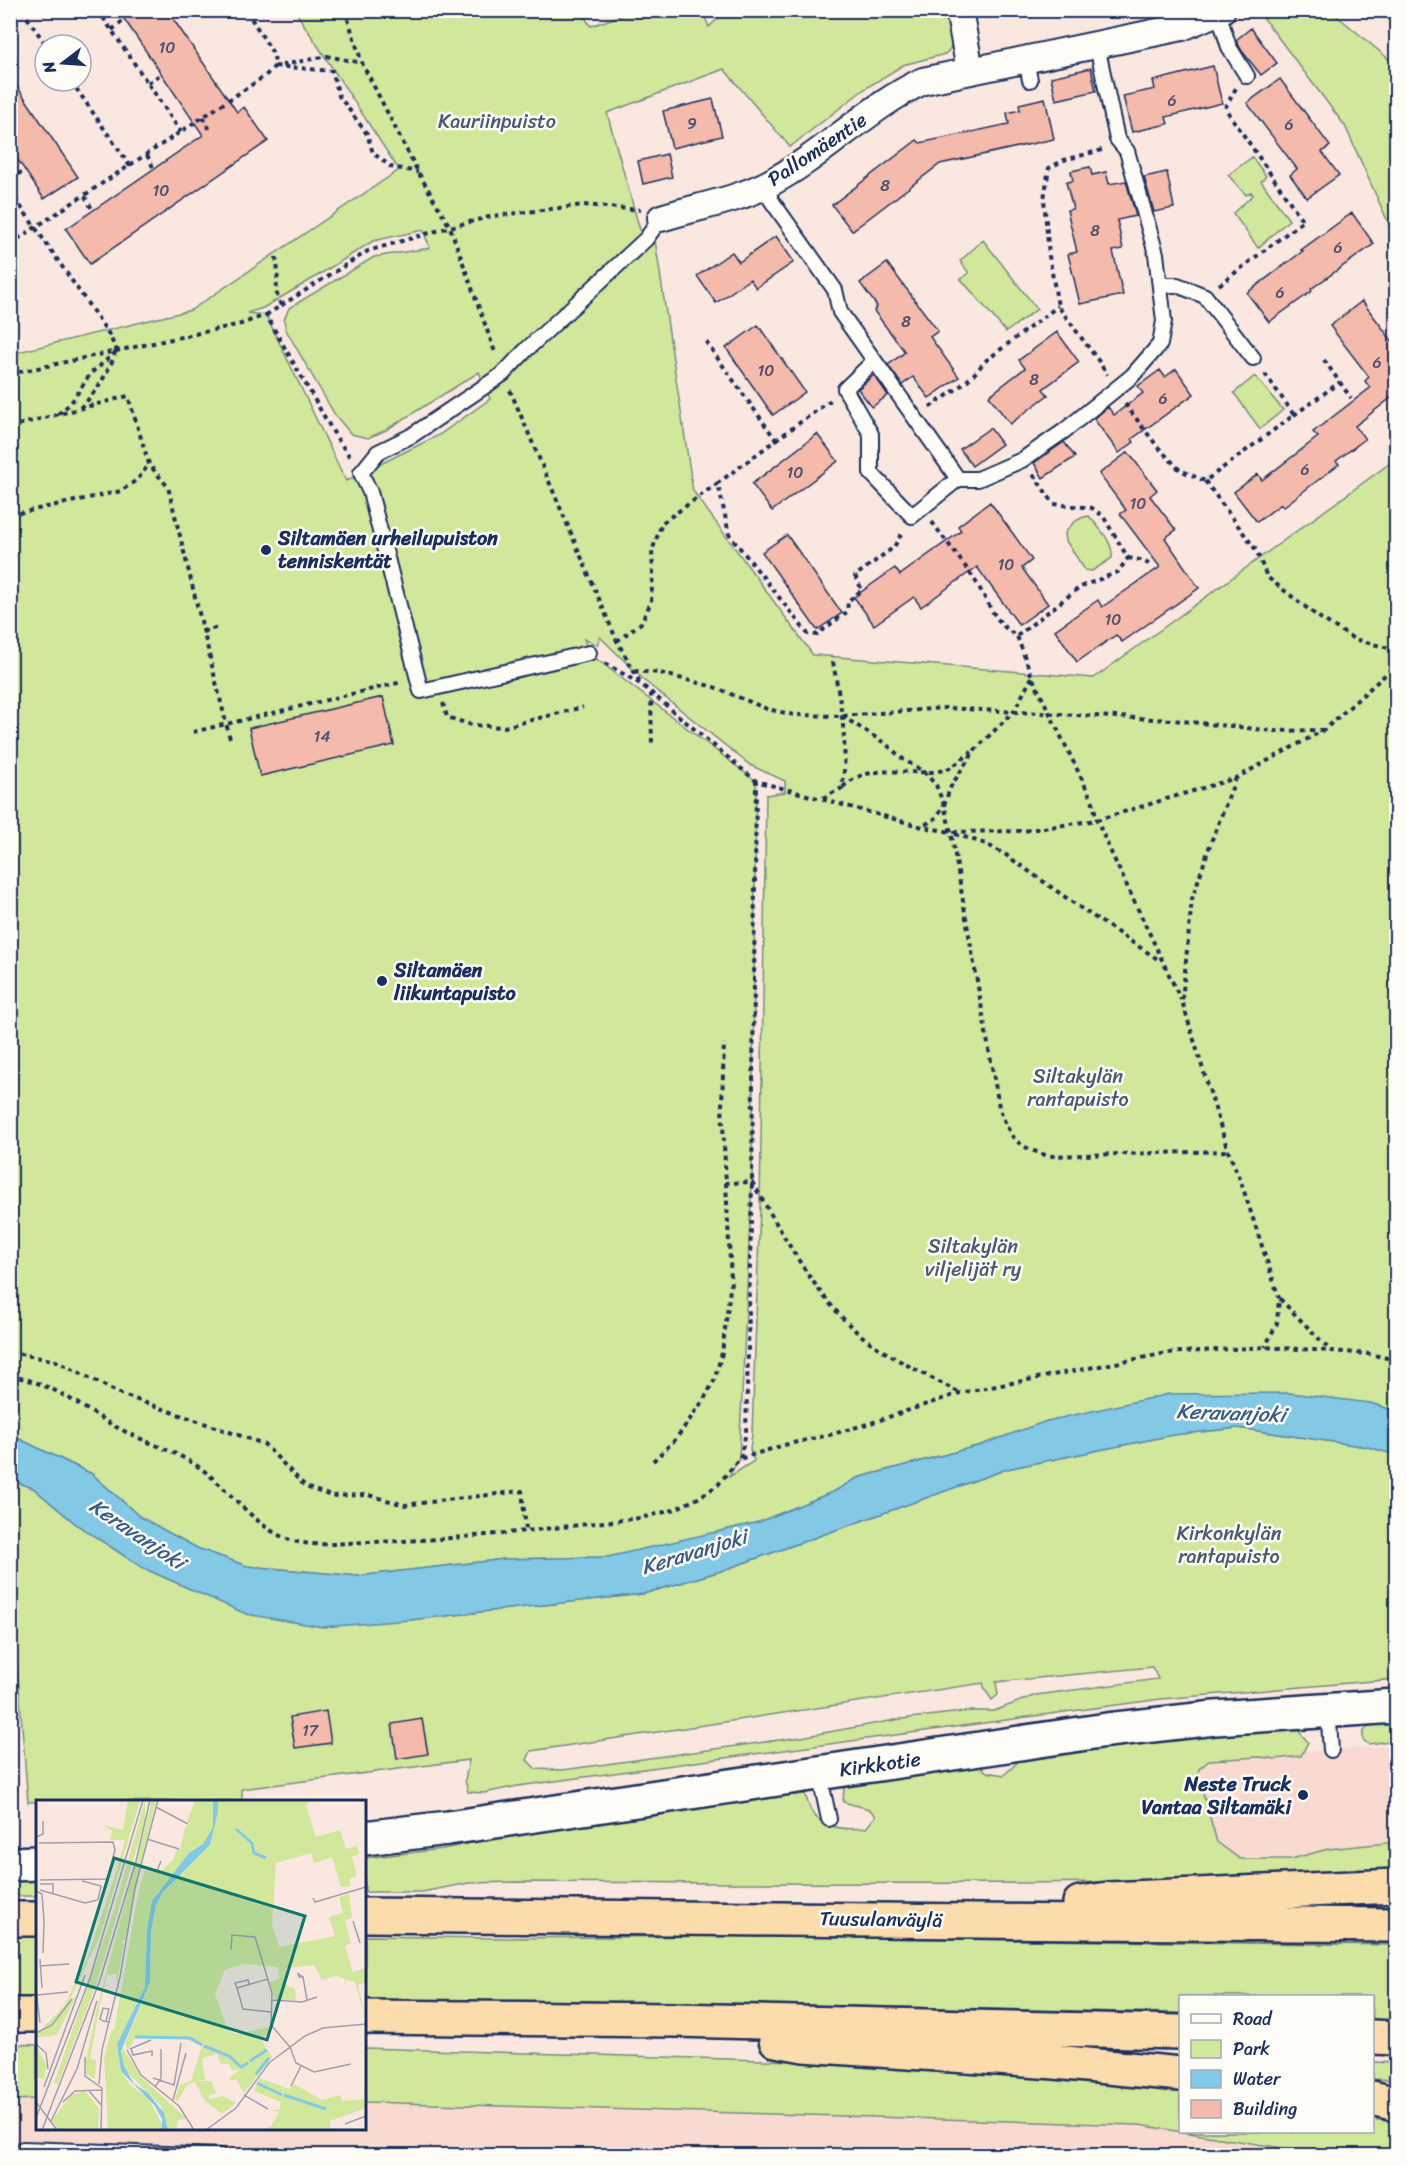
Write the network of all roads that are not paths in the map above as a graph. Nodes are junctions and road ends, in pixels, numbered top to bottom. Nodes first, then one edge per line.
1 (959, 10) edge
2 (1220, 11) edge
3 (1097, 46) junction
4 (970, 70) junction
5 (1247, 76) road end
6 (766, 185) junction
7 (661, 218) joint
8 (1161, 285) junction
9 (1253, 358) dead end
10 (874, 361) junction
11 (958, 479) junction
12 (589, 653) road end
13 (1396, 1706) edge
14 (1328, 1710) junction
15 (1331, 1750) dead end
16 (819, 1773) junction
17 (829, 1819) dead end
18 (366, 1838) edge
19 (36, 1863) edge
20 (10, 1864) edge
21 (1396, 1886) edge
22 (366, 1915) edge
23 (36, 1919) edge
24 (10, 1920) edge
25 (975, 1920) junction
26 (1396, 1925) edge
27 (10, 2015) edge
28 (36, 2015) edge
29 (366, 2017) edge
30 (674, 2020) junction
31 (1179, 2032) edge
32 (1374, 2037) edge
33 (1396, 2038) edge
34 (1179, 2074) edge
35 (1374, 2093) edge
36 (1396, 2094) edge
37 (1374, 2098) edge
38 (1396, 2104) edge
39 (10, 2153) edge
40 (221, 2156) edge

1 - 4 street
2 - 3 street, Pallomäentie
2 - 5 lane
3 - 4 street, Pallomäentie
3 - 8 lane
4 - 6 street, Pallomäentie
6 - 7 street, Pallomäentie
6 - 10 lane
7 - 12 lane
8 - 9 lane
8 - 11 lane
10 - 11 lane
10 - 11 lane
13 - 14 street, Kirkkotie
14 - 15 lane
14 - 16 street, Kirkkotie
16 - 17 lane
16 - 18 street, Kirkkotie
19 - 20 street
21 - 25 highway
22 - 25 highway, Tuusulanväylä
23 - 24 highway
25 - 26 highway, Tuusulanväylä
27 - 28 highway
29 - 30 highway
30 - 31 highway
30 - 34 highway
32 - 33 highway
35 - 36 highway
37 - 38 highway
39 - 40 lane

